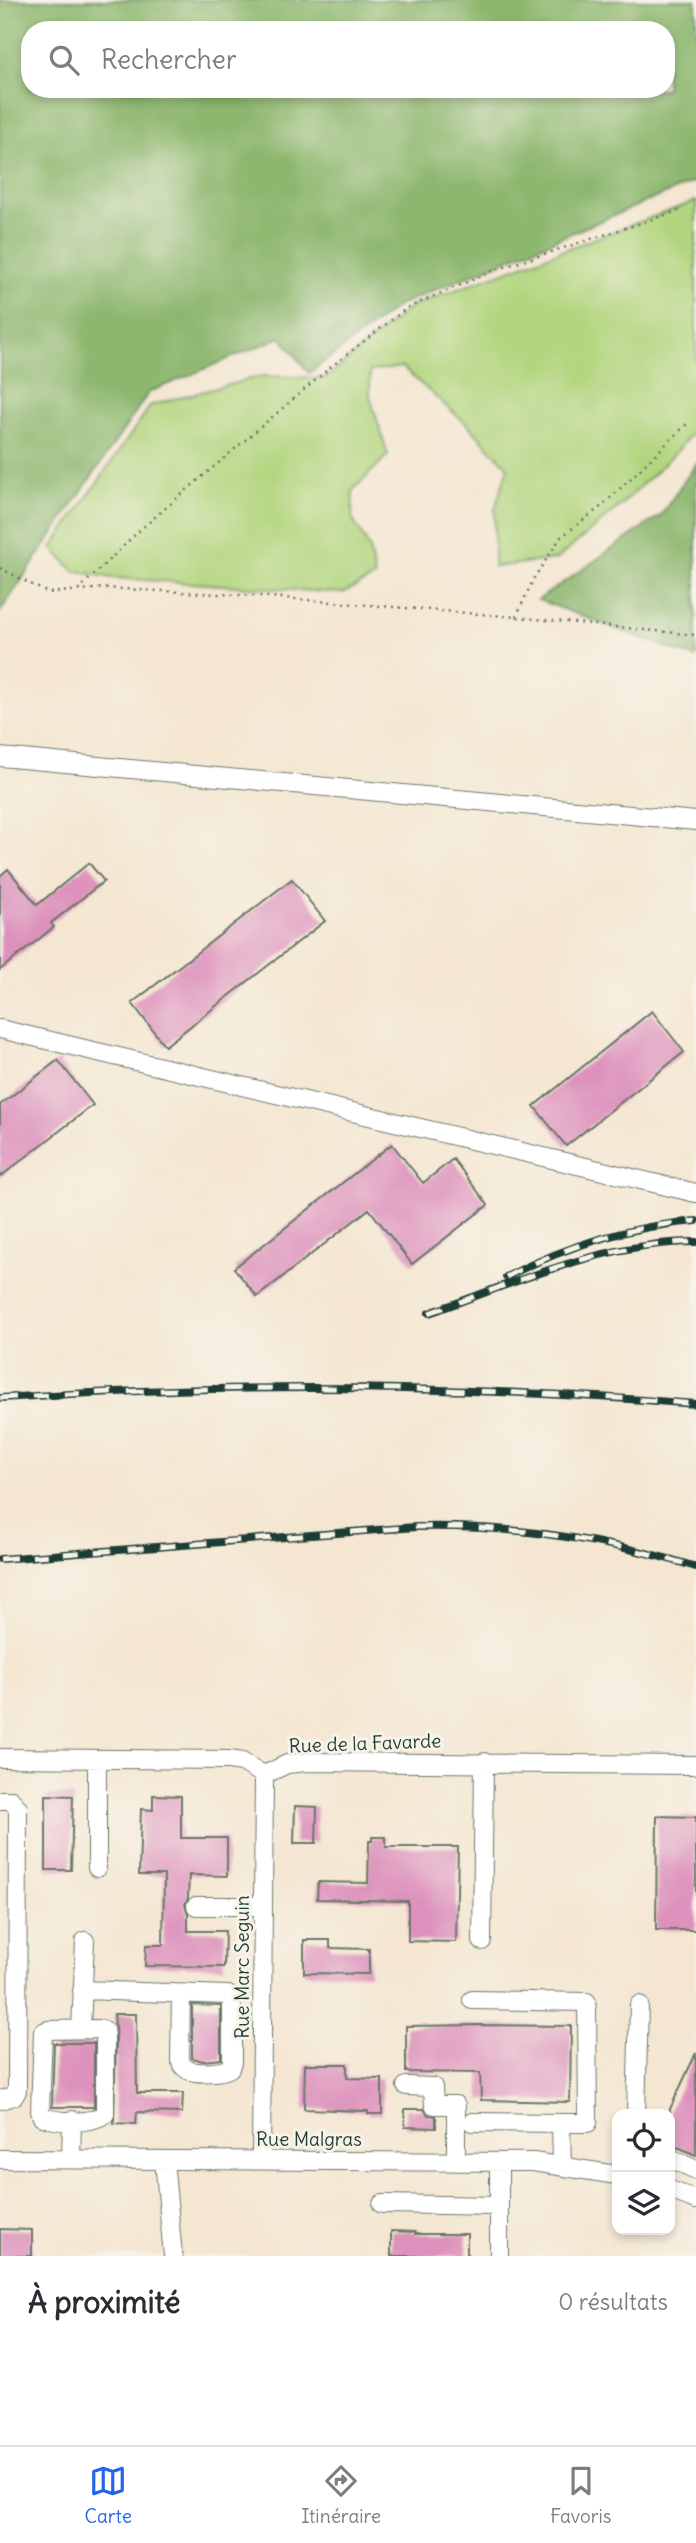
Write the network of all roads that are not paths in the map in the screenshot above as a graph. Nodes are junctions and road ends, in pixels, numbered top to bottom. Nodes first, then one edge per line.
1 (0, 757) edge
2 (696, 821) edge
3 (0, 1029) edge
4 (696, 1193) edge
5 (0, 1758) edge
6 (97, 1759) junction
7 (484, 1762) junction
8 (696, 1765) edge
9 (264, 1775) junction
10 (0, 1800) edge
11 (97, 1868) dead end
12 (196, 1906) dead end
13 (263, 1906) junction
14 (85, 1941) dead end
15 (482, 1941) dead end
16 (82, 1990) junction
17 (181, 1994) junction
18 (472, 2000) dead end
19 (639, 2005) dead end
20 (81, 2029) junction
21 (406, 2086) dead end
22 (0, 2100) edge
23 (636, 2109) edge
24 (72, 2120) junction
25 (472, 2123) dead end
26 (561, 2123) junction
27 (0, 2159) edge
28 (71, 2159) junction
29 (164, 2160) junction
30 (261, 2160) junction
31 (675, 2160) edge
32 (456, 2161) junction
33 (499, 2162) junction
34 (562, 2166) junction
35 (696, 2170) edge
36 (612, 2174) edge
37 (675, 2192) edge
38 (696, 2200) edge
39 (382, 2204) dead end
40 (499, 2206) junction
41 (173, 2256) edge
42 (499, 2256) edge

1 - 2 street
3 - 4 street
5 - 6 street
6 - 9 street
6 - 11 street
7 - 8 street, Rue de la Favarde
7 - 9 street, Rue de la Favarde
7 - 15 street
9 - 13 street, Rue Marc Seguin
10 - 22 street
12 - 13 street
13 - 30 street, Rue Marc Seguin
14 - 16 street
16 - 17 street
16 - 20 street
17 - 17 street
18 - 26 street
19 - 23 street
20 - 24 street
20 - 24 street
21 - 32 street
24 - 28 street
25 - 26 street
26 - 34 street
27 - 28 street, Rue Malgras
28 - 29 street, Rue Malgras
29 - 30 street, Rue Malgras
29 - 41 street
30 - 32 street, Rue Malgras
31 - 35 street
32 - 33 street, Rue Malgras
33 - 34 street, Rue Malgras
33 - 40 street
34 - 36 street, Rue Malgras
37 - 38 street
39 - 40 street
40 - 42 street

